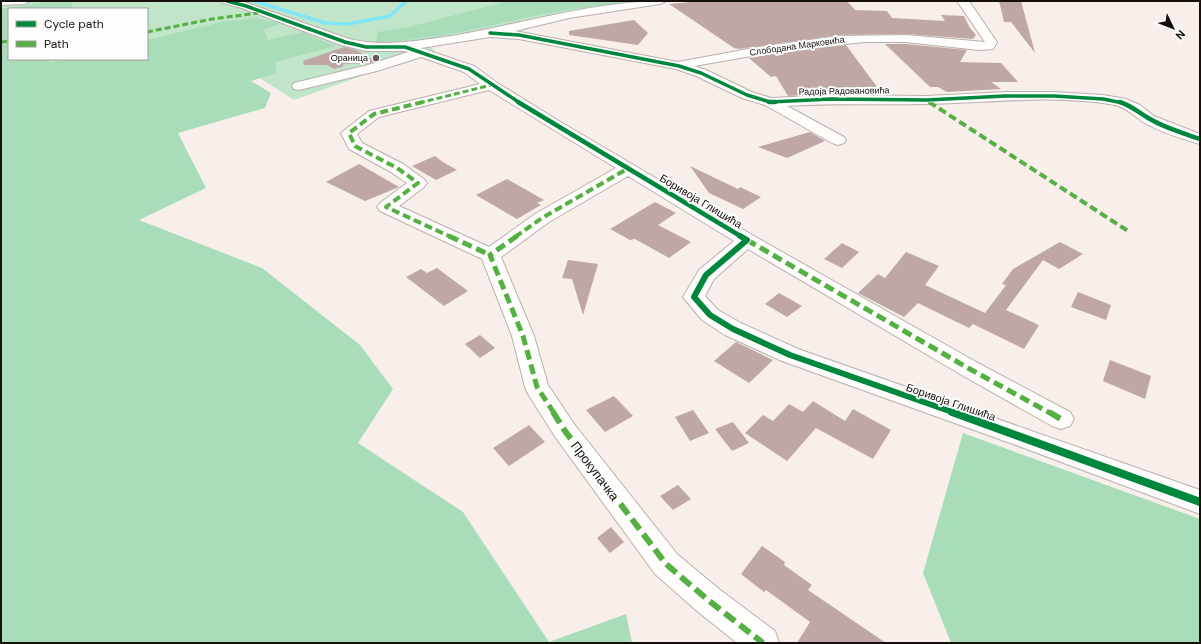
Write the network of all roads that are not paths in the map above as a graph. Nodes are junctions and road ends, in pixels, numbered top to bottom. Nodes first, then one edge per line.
1 (24, 1) edge
2 (227, 1) edge
3 (660, 1) edge
4 (963, 1) edge
5 (1, 2) edge
6 (490, 33) junction
7 (413, 50) junction
8 (679, 66) junction
9 (640, 72) dead end
10 (491, 85) junction
11 (299, 86) dead end
12 (770, 102) junction
13 (1200, 139) edge
14 (838, 140) dead end
15 (627, 169) junction
16 (747, 240) junction
17 (490, 255) junction
18 (1061, 419) dead end
19 (1200, 502) edge
20 (763, 643) edge

1 - 5 street
2 - 7 street, Боривоја Глишића
3 - 6 street
4 - 8 street, Слободана Марковића
6 - 7 street
6 - 8 street, Радоја Радовановића
7 - 10 street, Боривоја Глишића
7 - 11 street
8 - 9 street, Слободана Марковића
8 - 12 street, Радоја Радовановића
10 - 15 street, Боривоја Глишића
10 - 17 street
12 - 13 street, Радоја Радовановића
12 - 14 street
15 - 16 street, Боривоја Глишића
15 - 17 street
16 - 18 street, Боривоја Глишића
16 - 19 street, Боривоја Глишића
17 - 20 street, Прокупачка

